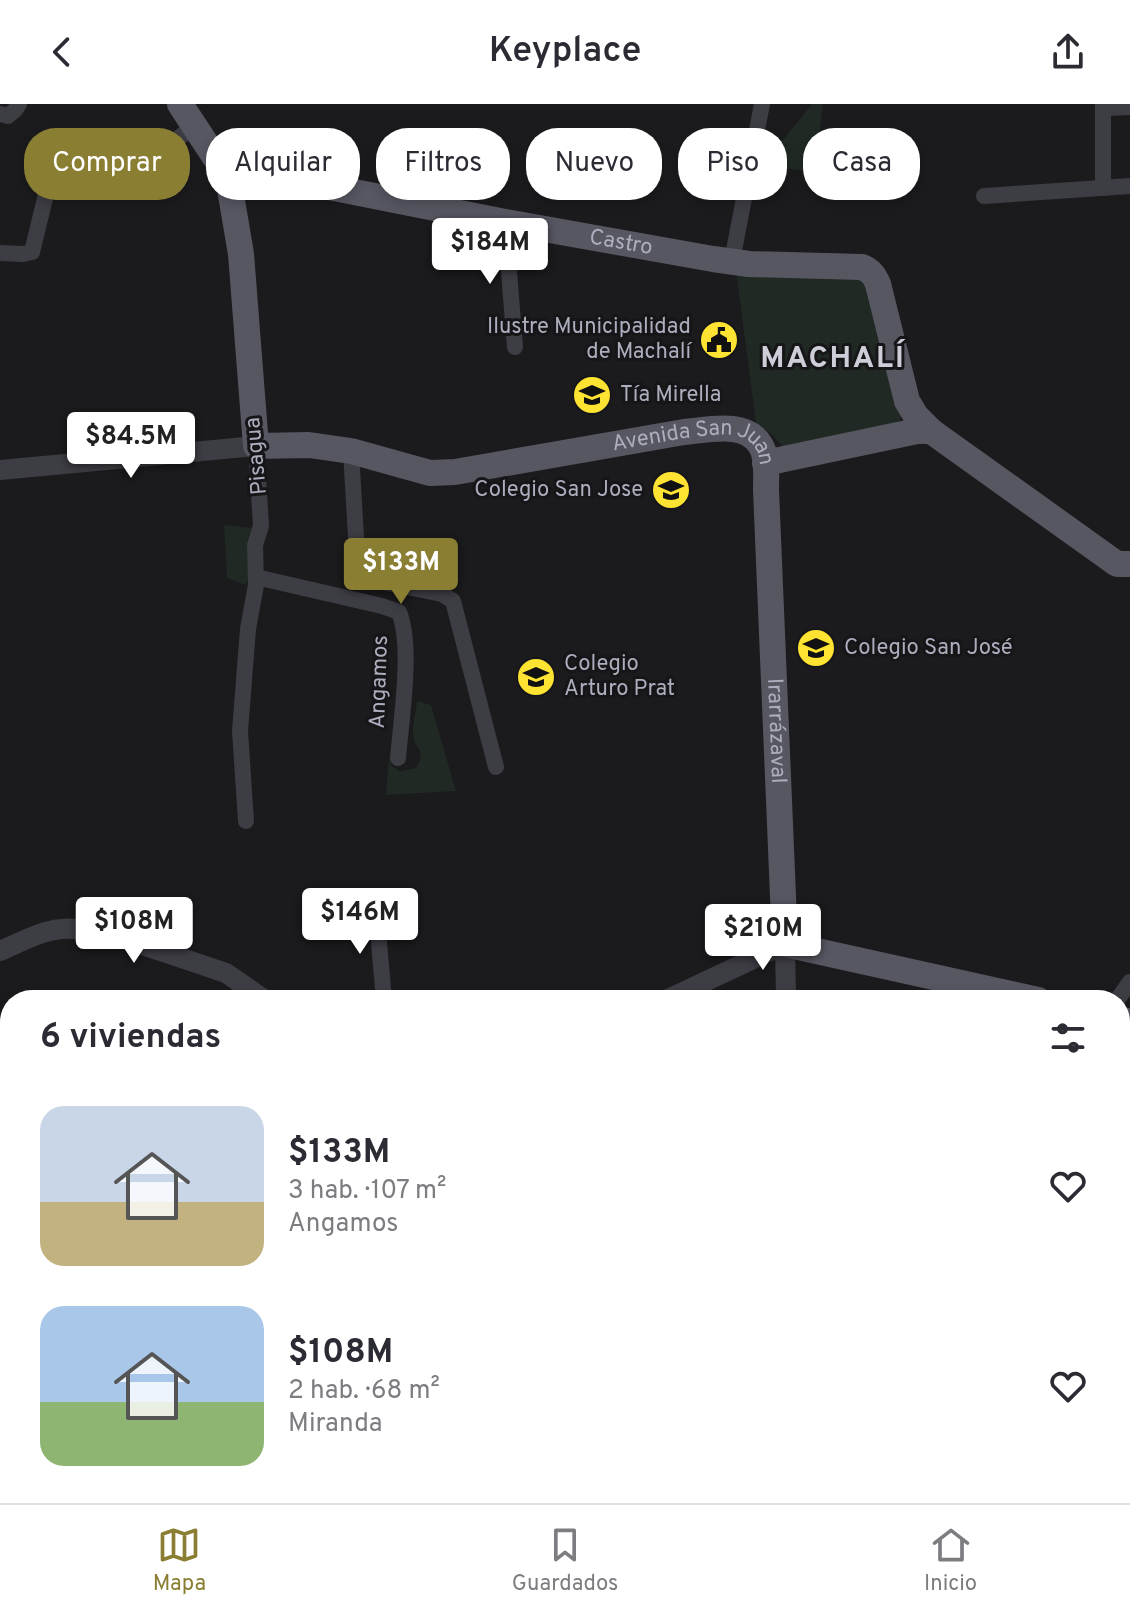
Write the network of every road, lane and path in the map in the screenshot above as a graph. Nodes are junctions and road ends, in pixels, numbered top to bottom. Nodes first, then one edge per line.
1 (19, 104) edge
2 (762, 104) edge
3 (1104, 106) edge
4 (1130, 107) edge
5 (185, 110) edge
6 (0, 114) edge
7 (206, 143) edge
8 (1130, 186) edge
9 (1103, 188) junction
10 (360, 193) edge
11 (984, 196) dead end
12 (232, 200) edge
13 (505, 222) junction
14 (0, 253) edge
15 (732, 261) junction
16 (515, 347) dead end
17 (931, 431) junction
18 (256, 446) junction
19 (351, 451) junction
20 (765, 463) junction
21 (0, 470) edge
22 (1130, 564) edge
23 (256, 577) junction
24 (398, 758) dead end
25 (496, 767) dead end
26 (246, 821) dead end
27 (376, 908) dead end
28 (785, 944) junction
29 (0, 951) edge
30 (251, 990) edge
31 (383, 990) edge
32 (687, 990) edge
33 (786, 990) edge
34 (993, 990) edge

1 - 6 street
2 - 15 street
3 - 4 street
3 - 9 street
5 - 7 main road, Pisagua
5 - 14 street
8 - 9 street
9 - 11 street
10 - 13 main road, Castro
12 - 18 main road, Pisagua
13 - 15 main road, Castro
13 - 16 street
15 - 17 main road, Castro
17 - 20 main road, Avenida San Juan
17 - 22 main road
18 - 19 main road, Avenida San Juan
18 - 21 street
18 - 23 street, Pisagua
19 - 20 main road, Avenida San Juan
19 - 25 street
20 - 28 main road, Irarrázaval
23 - 24 street, Angamos
23 - 26 street, Pisagua
27 - 31 street
28 - 32 street
28 - 33 street, Irarrázaval
28 - 34 main road
29 - 30 street

